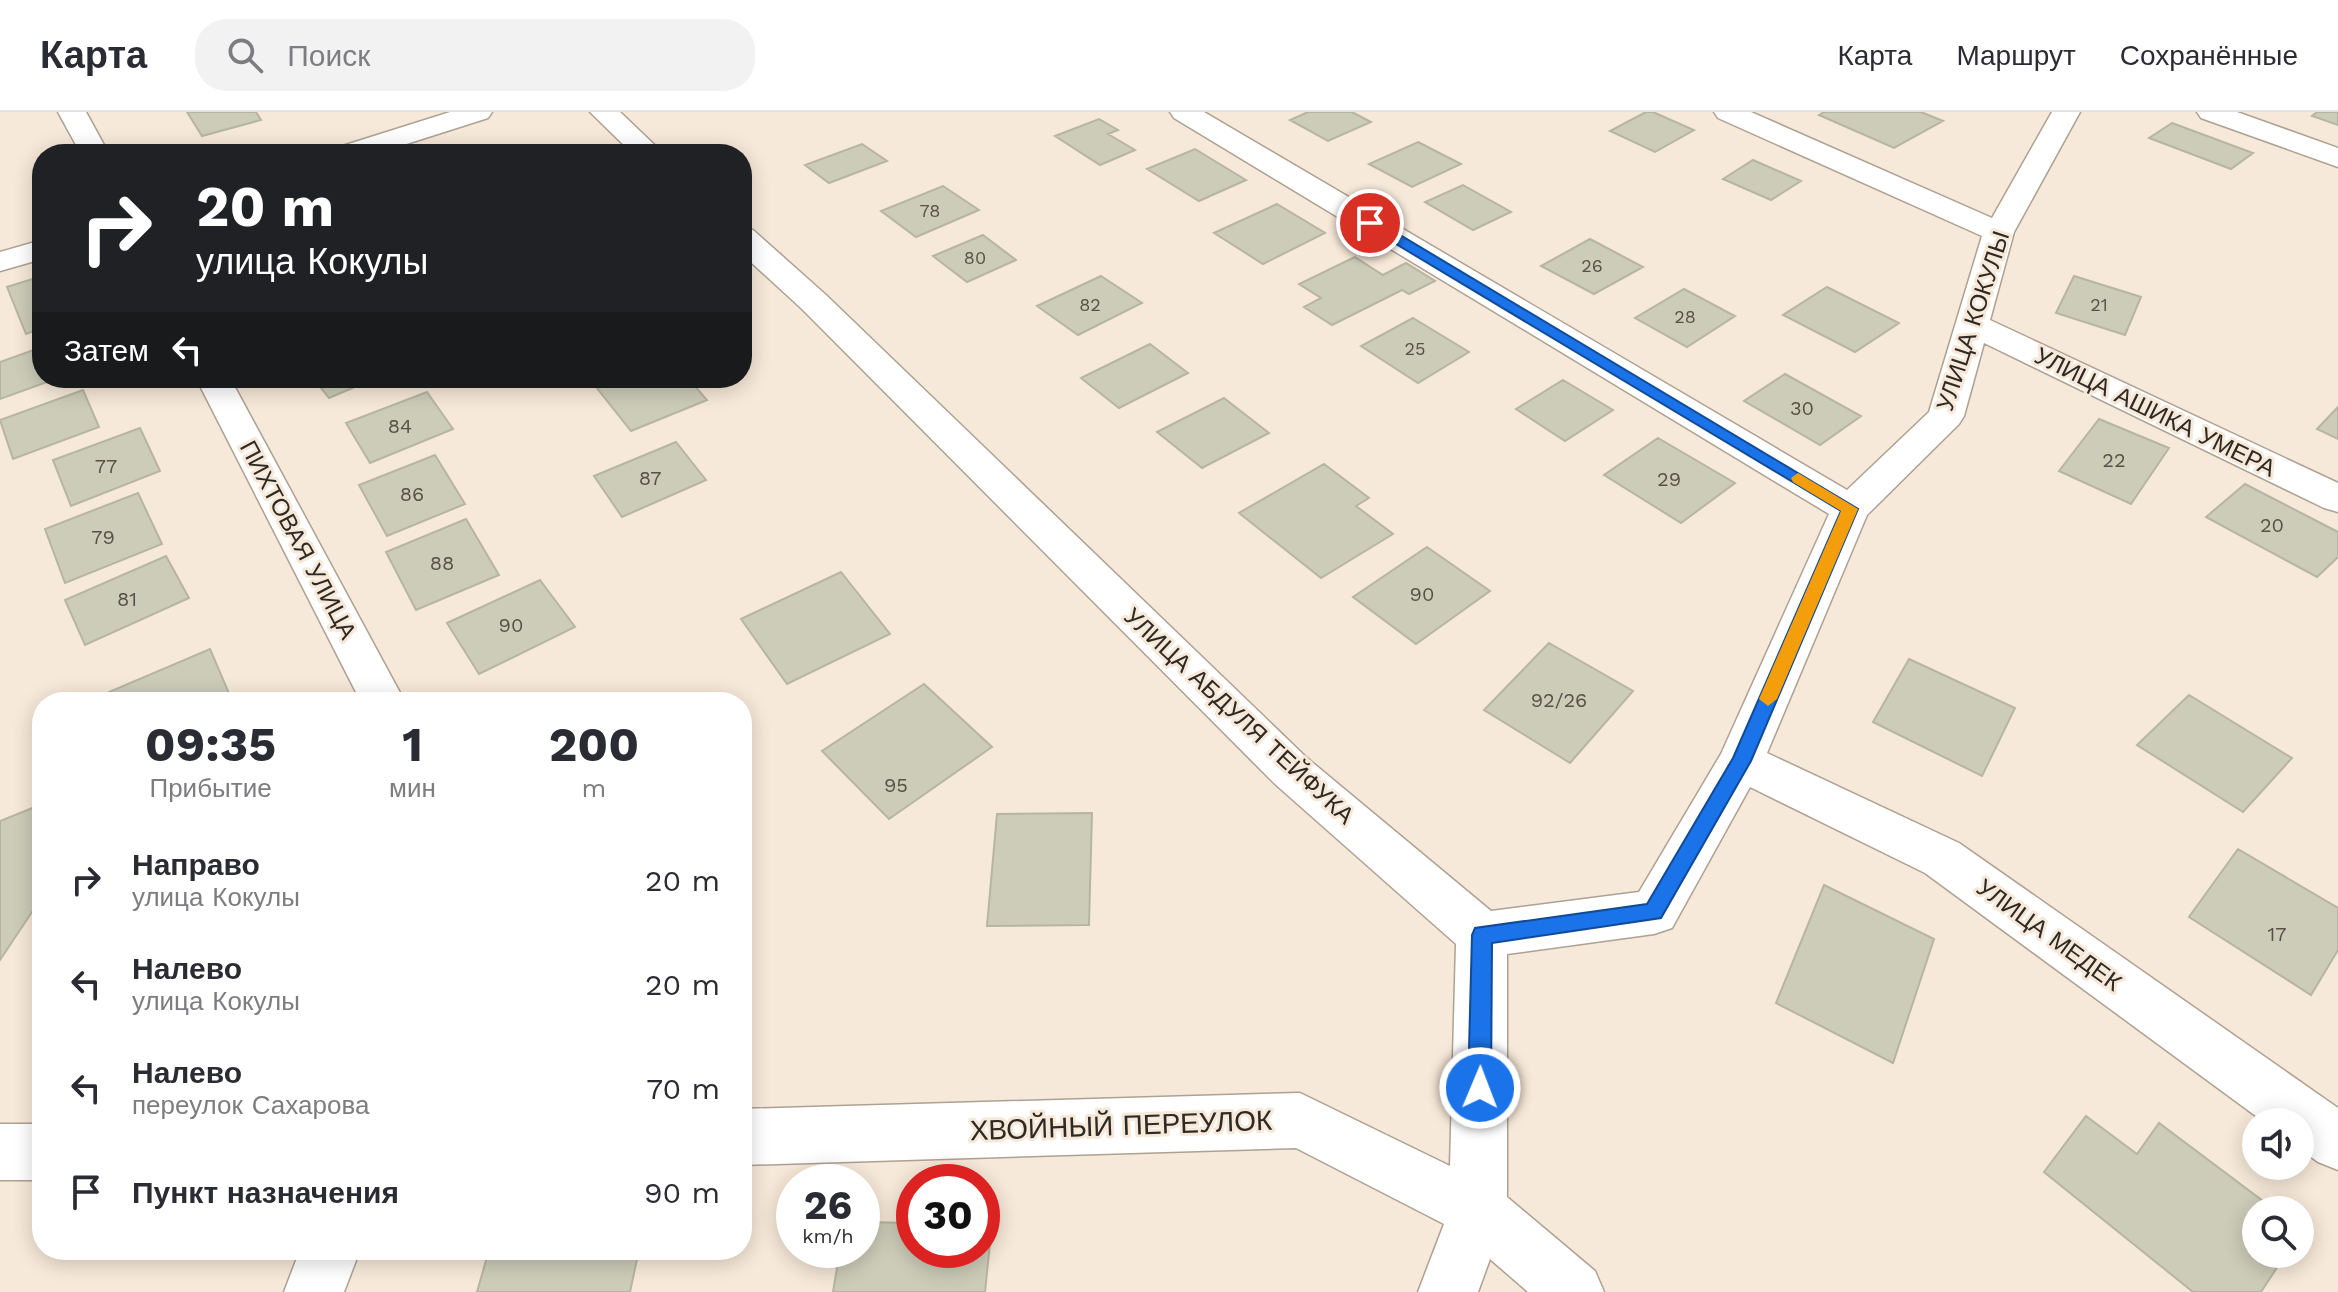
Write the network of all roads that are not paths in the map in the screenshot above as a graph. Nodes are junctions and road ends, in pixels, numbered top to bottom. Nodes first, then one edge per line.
1 (72, 112) edge
2 (478, 112) edge
3 (604, 112) edge
4 (1184, 112) edge
5 (1728, 112) edge
6 (2066, 112) edge
7 (2211, 112) edge
8 (90, 144) edge
9 (377, 144) edge
10 (639, 144) edge
11 (2338, 158) edge
12 (1999, 232) junction
13 (752, 246) edge
14 (32, 252) edge
15 (0, 262) edge
16 (1972, 324) junction
17 (218, 388) edge
18 (2338, 499) edge
19 (1850, 509) junction
20 (378, 692) edge
21 (1741, 761) junction
22 (1482, 935) junction
23 (752, 1137) edge
24 (2338, 1142) edge
25 (0, 1152) edge
26 (32, 1152) edge
27 (1478, 1211) junction
28 (326, 1260) edge
29 (314, 1292) edge
30 (1448, 1292) edge
31 (1574, 1292) edge

1 - 8 street
2 - 9 street
3 - 10 street
4 - 19 street
5 - 12 street
6 - 12 street, УЛИЦА КОКУЛЫ
7 - 11 street
12 - 16 street, УЛИЦА КОКУЛЫ
13 - 22 street, УЛИЦА АБДУЛЯ ТЕЙФУКА
14 - 15 street
16 - 18 street, УЛИЦА АШИКА УМЕРА
16 - 19 street, УЛИЦА КОКУЛЫ
17 - 20 street, ПИХТОВАЯ УЛИЦА
19 - 21 street, УЛИЦА КОКУЛЫ
21 - 22 street, УЛИЦА КОКУЛЫ
21 - 24 street, УЛИЦА МЕДЕК
22 - 27 street
23 - 27 street, ХВОЙНЫЙ ПЕРЕУЛОК
25 - 26 street
27 - 30 street
27 - 31 street, ХВОЙНЫЙ ПЕРЕУЛОК
28 - 29 street

